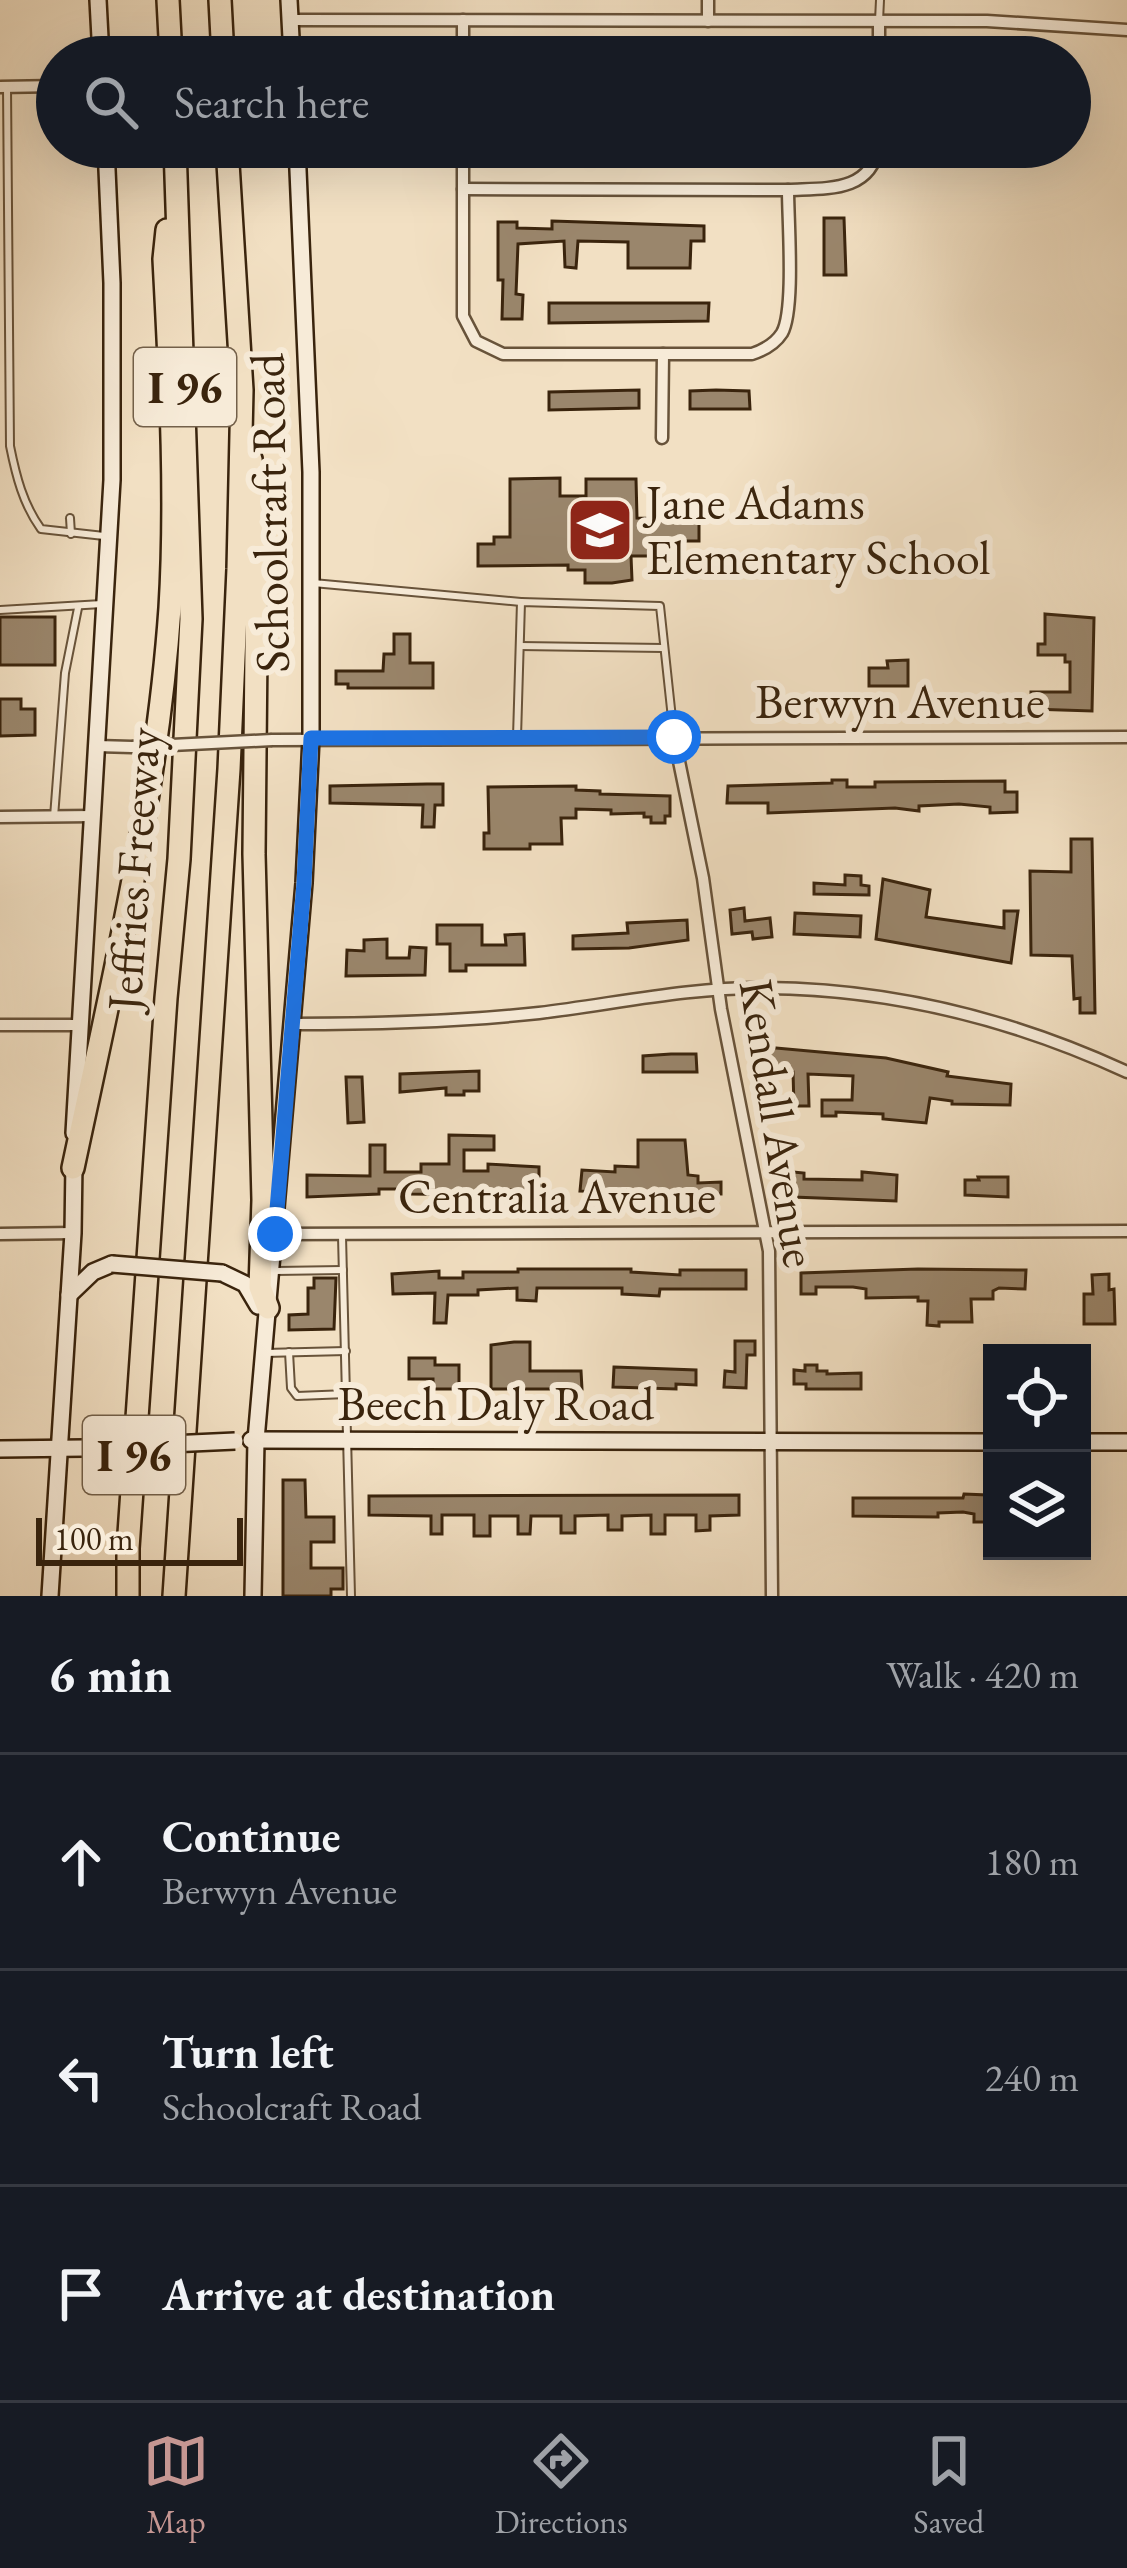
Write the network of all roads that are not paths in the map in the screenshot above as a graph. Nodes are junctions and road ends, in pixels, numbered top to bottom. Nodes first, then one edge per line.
1 (98, 0) edge
2 (168, 0) edge
3 (220, 0) edge
4 (289, 0) edge
5 (709, 0) edge
6 (880, 0) edge
7 (290, 20) junction
8 (463, 20) junction
9 (708, 20) junction
10 (879, 21) junction
11 (1127, 30) edge
12 (100, 36) edge
13 (169, 36) edge
14 (222, 36) edge
15 (291, 36) edge
16 (463, 36) edge
17 (879, 36) edge
18 (36, 86) edge
19 (3, 87) edge
20 (107, 168) edge
21 (173, 168) edge
22 (176, 168) edge
23 (228, 168) edge
24 (298, 168) edge
25 (463, 168) edge
26 (870, 168) edge
27 (463, 190) junction
28 (788, 190) junction
29 (663, 354) junction
30 (242, 390) junction
31 (662, 438) dead end
32 (70, 518) dead end
33 (71, 534) junction
34 (109, 536) junction
35 (313, 584) junction
36 (521, 602) junction
37 (105, 604) junction
38 (78, 608) junction
39 (0, 610) edge
40 (520, 646) junction
41 (663, 649) junction
42 (1127, 736) edge
43 (517, 737) junction
44 (674, 737) junction
45 (311, 738) junction
46 (97, 746) junction
47 (93, 816) junction
48 (0, 817) edge
49 (54, 817) junction
50 (719, 989) junction
51 (293, 1024) junction
52 (0, 1025) edge
53 (80, 1025) junction
54 (1127, 1072) edge
55 (74, 1168) junction
56 (1127, 1231) edge
57 (342, 1232) junction
58 (767, 1232) junction
59 (73, 1233) junction
60 (0, 1234) edge
61 (275, 1234) junction
62 (343, 1270) junction
63 (271, 1271) junction
64 (69, 1295) junction
65 (268, 1308) junction
66 (266, 1332) junction
67 (346, 1351) junction
68 (264, 1352) junction
69 (289, 1352) junction
70 (347, 1394) junction
71 (256, 1440) junction
72 (771, 1442) junction
73 (983, 1442) edge
74 (1091, 1442) edge
75 (1127, 1442) edge
76 (348, 1443) junction
77 (0, 1449) edge
78 (61, 1449) junction
79 (50, 1596) edge
80 (128, 1596) edge
81 (174, 1596) edge
82 (253, 1596) edge
83 (351, 1596) edge
84 (772, 1596) edge

1 - 12 main road
2 - 13 highway
3 - 14 highway
4 - 7 main road
5 - 9 street
6 - 10 lane
7 - 8 street
7 - 15 main road
8 - 9 street
8 - 16 street
9 - 10 street
10 - 11 street
10 - 17 street
18 - 19 street
19 - 33 lane
20 - 34 main road
21 - 55 highway
22 - 80 highway, Jeffries Freeway / I 96
23 - 30 highway, Jeffries Freeway / I 96
24 - 35 main road, Schoolcraft Road
25 - 27 street
26 - 28 street
27 - 28 street
27 - 29 street
28 - 29 street
29 - 31 street
30 - 65 highway
30 - 81 highway, Jeffries Freeway / I 96
32 - 33 lane
33 - 34 lane
34 - 37 main road
35 - 36 lane
35 - 45 main road, Schoolcraft Road
36 - 40 lane
36 - 41 lane
37 - 38 lane
37 - 46 main road
38 - 39 lane
38 - 49 lane
40 - 41 lane
40 - 43 lane
41 - 44 lane
42 - 44 street, Berwyn Avenue
43 - 44 street, Berwyn Avenue
43 - 45 street, Berwyn Avenue
44 - 50 street, Kendall Avenue
45 - 46 street, Berwyn Avenue, bridge
45 - 51 main road, Schoolcraft Road
46 - 47 main road
47 - 49 street
47 - 53 main road
48 - 49 street
50 - 51 street
50 - 54 street
50 - 58 street, Kendall Avenue
51 - 61 main road, Schoolcraft Road
52 - 53 street
53 - 55 main road
55 - 59 main road
56 - 58 street, Centralia Avenue
57 - 58 street, Centralia Avenue
57 - 61 street, Centralia Avenue
57 - 62 lane
58 - 72 street, Kendall Avenue
59 - 60 street
59 - 64 main road
61 - 63 main road, Schoolcraft Road
62 - 63 lane
62 - 67 lane
63 - 65 main road, Schoolcraft Road
64 - 66 main road, bridge
64 - 78 main road
65 - 66 main road, Schoolcraft Road
66 - 68 main road, Schoolcraft Road
67 - 69 lane
67 - 70 lane
68 - 69 lane
68 - 71 main road, Schoolcraft Road
69 - 70 lane
70 - 76 lane
71 - 76 main road, Beech Daly Road
71 - 78 main road, Beech Daly Road, bridge
71 - 82 main road, Schoolcraft Road
72 - 73 main road, Beech Daly Road
72 - 76 main road, Beech Daly Road
72 - 84 street, Kendall Avenue
74 - 75 main road
76 - 83 lane
77 - 78 main road, Beech Daly Road
78 - 79 main road

